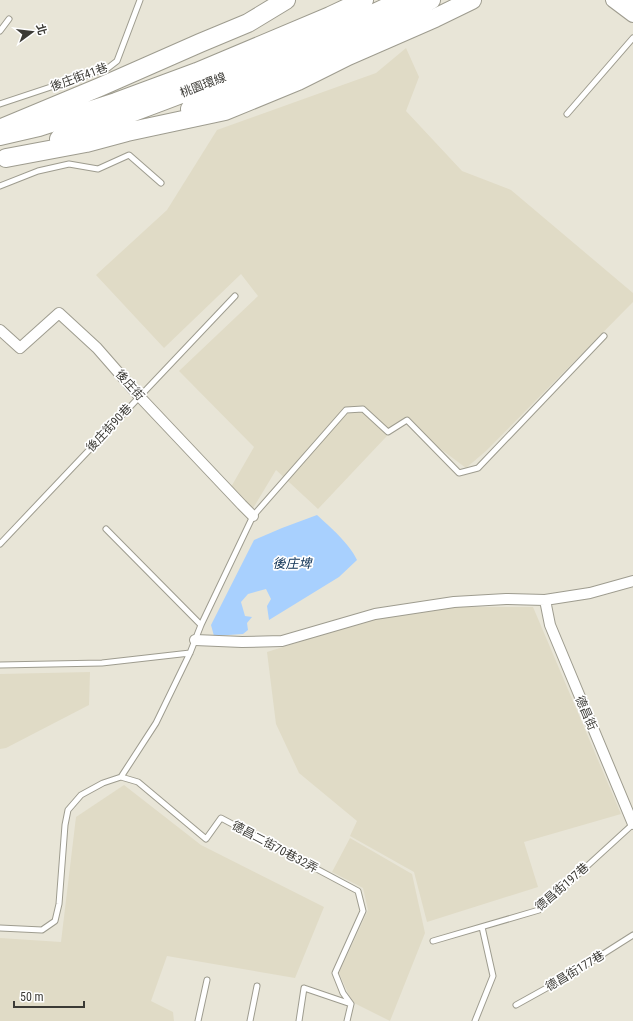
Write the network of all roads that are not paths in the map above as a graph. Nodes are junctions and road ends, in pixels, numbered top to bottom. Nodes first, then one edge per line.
1 (140, 0) edge
2 (264, 0) edge
3 (286, 0) edge
4 (364, 0) edge
5 (402, 0) edge
6 (432, 0) edge
7 (472, 0) edge
8 (613, 0) edge
9 (623, 0) edge
10 (633, 6) edge
11 (633, 15) edge
12 (8, 19) dead end
13 (0, 31) edge
14 (633, 38) edge
15 (151, 64) junction
16 (0, 104) edge
17 (567, 114) dead end
18 (0, 129) edge
19 (127, 132) junction
20 (0, 136) edge
21 (3, 159) edge
22 (161, 183) dead end
23 (0, 186) edge
24 (235, 296) dead end
25 (0, 330) edge
26 (604, 336) dead end
27 (139, 396) junction
28 (254, 516) junction
29 (106, 529) dead end
30 (0, 544) edge
31 (633, 581) edge
32 (545, 600) junction
33 (201, 625) junction
34 (195, 640) junction
35 (190, 653) junction
36 (0, 665) edge
37 (121, 777) junction
38 (633, 824) edge
39 (482, 927) junction
40 (0, 928) edge
41 (633, 935) edge
42 (434, 941) dead end
43 (207, 980) dead end
44 (257, 986) dead end
45 (351, 1004) junction
46 (516, 1005) dead end
47 (198, 1021) edge
48 (250, 1021) edge
49 (299, 1021) edge
50 (347, 1021) edge
51 (475, 1021) edge

1 - 16 lane, 後庄街41巷
2 - 15 highway
3 - 15 highway
4 - 20 highway, 桃園環線
5 - 21 highway, 桃園環線
6 - 19 highway
7 - 19 highway
8 - 11 main road
9 - 10 highway
12 - 13 lane
14 - 17 lane
15 - 18 highway
19 - 21 highway
22 - 23 lane
24 - 27 lane, 後庄街90巷
25 - 27 street, 後庄街
26 - 28 lane
27 - 28 street, 後庄街
27 - 30 lane, 後庄街90巷
28 - 33 lane
29 - 33 lane
31 - 32 street
32 - 34 street
32 - 38 street, 德昌街
33 - 34 lane
34 - 35 lane
35 - 36 lane
35 - 37 lane
37 - 40 lane
37 - 45 lane, 德昌二街70巷32弄
38 - 39 lane, 德昌街197巷
39 - 42 lane, 德昌街197巷
39 - 51 lane
41 - 46 lane, 德昌街177巷
43 - 47 lane
44 - 48 lane
45 - 49 lane
45 - 50 lane

